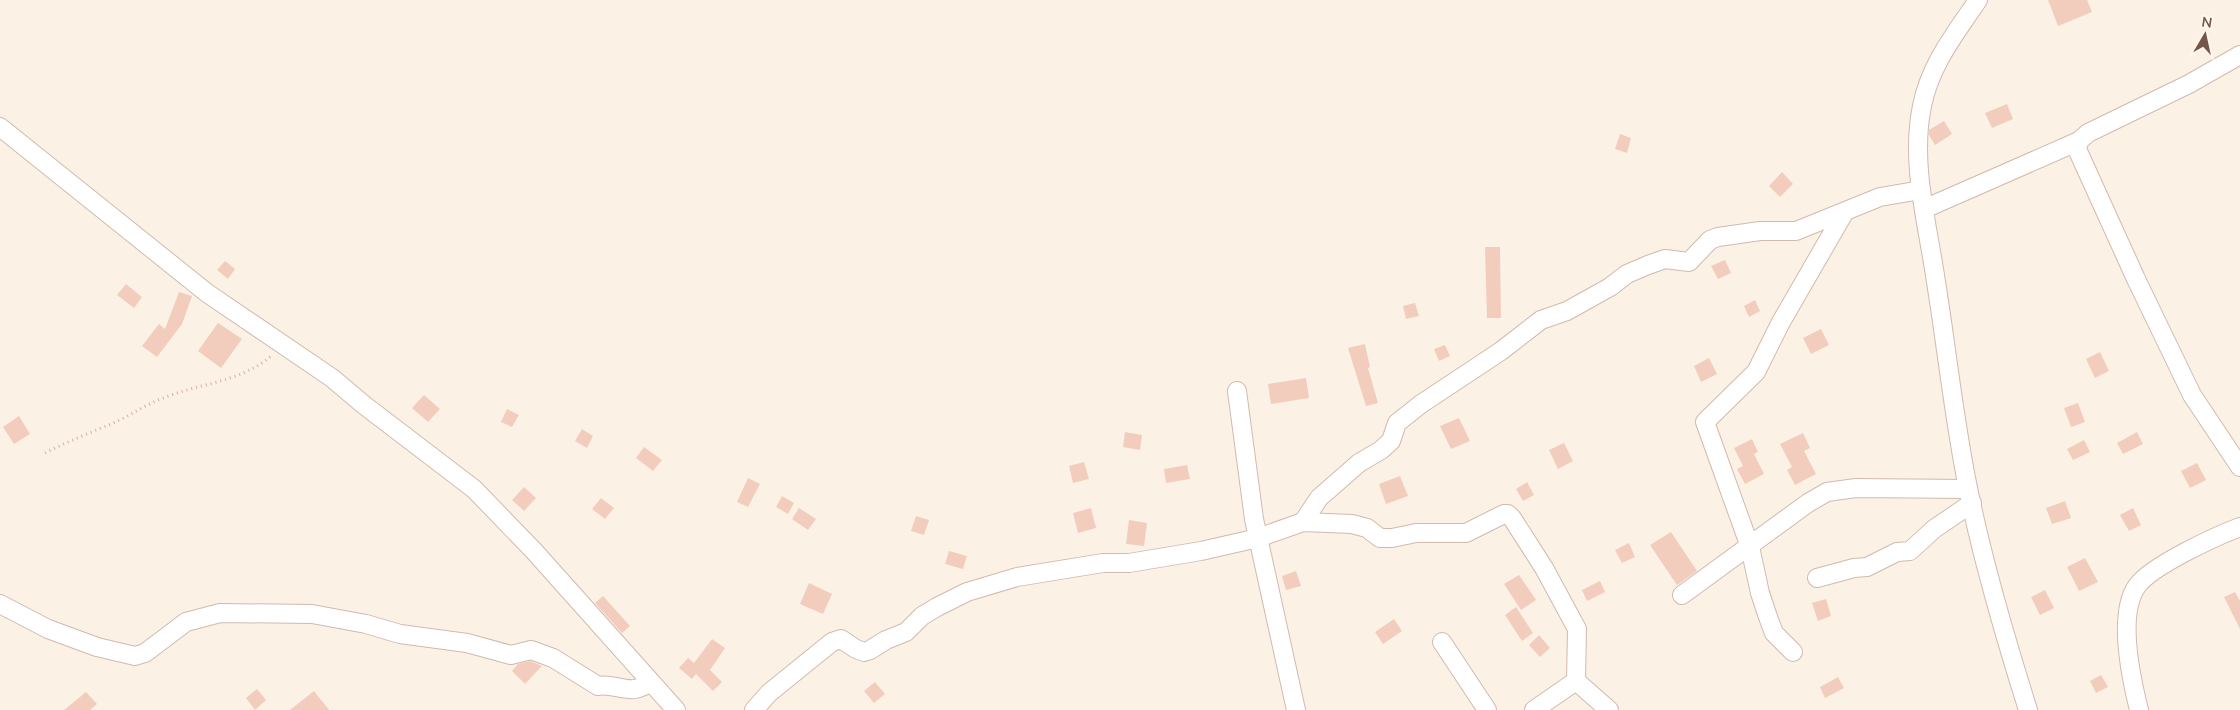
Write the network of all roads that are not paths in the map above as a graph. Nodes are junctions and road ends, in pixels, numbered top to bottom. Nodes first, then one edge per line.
1 (1978, 0) edge
2 (2240, 56) edge
3 (0, 128) edge
4 (2079, 141) junction
5 (1921, 190) junction
6 (1924, 209) junction
7 (1844, 213) junction
8 (1237, 390) dead end
9 (2240, 467) edge
10 (1970, 496) junction
11 (1303, 522) junction
12 (2240, 526) edge
13 (1258, 538) junction
14 (1750, 547) junction
15 (1817, 578) dead end
16 (1682, 596) dead end
17 (0, 604) edge
18 (1442, 642) dead end
19 (1793, 652) dead end
20 (1576, 681) junction
21 (651, 683) junction
22 (676, 710) edge
23 (754, 710) edge
24 (1296, 710) edge
25 (1487, 710) edge
26 (1534, 710) edge
27 (1609, 710) edge
28 (2028, 710) edge
29 (2139, 710) edge

1 - 5 street
2 - 4 street
3 - 21 street
4 - 6 street
4 - 9 street
5 - 6 street
5 - 7 street
6 - 10 street
7 - 11 street
7 - 14 street
8 - 13 street
10 - 14 street
10 - 15 street
10 - 28 street
11 - 13 street
11 - 20 street
12 - 29 street
13 - 23 street
13 - 24 street
14 - 16 street
14 - 19 street
17 - 21 street
18 - 25 street
20 - 26 street
20 - 27 street
21 - 22 street

